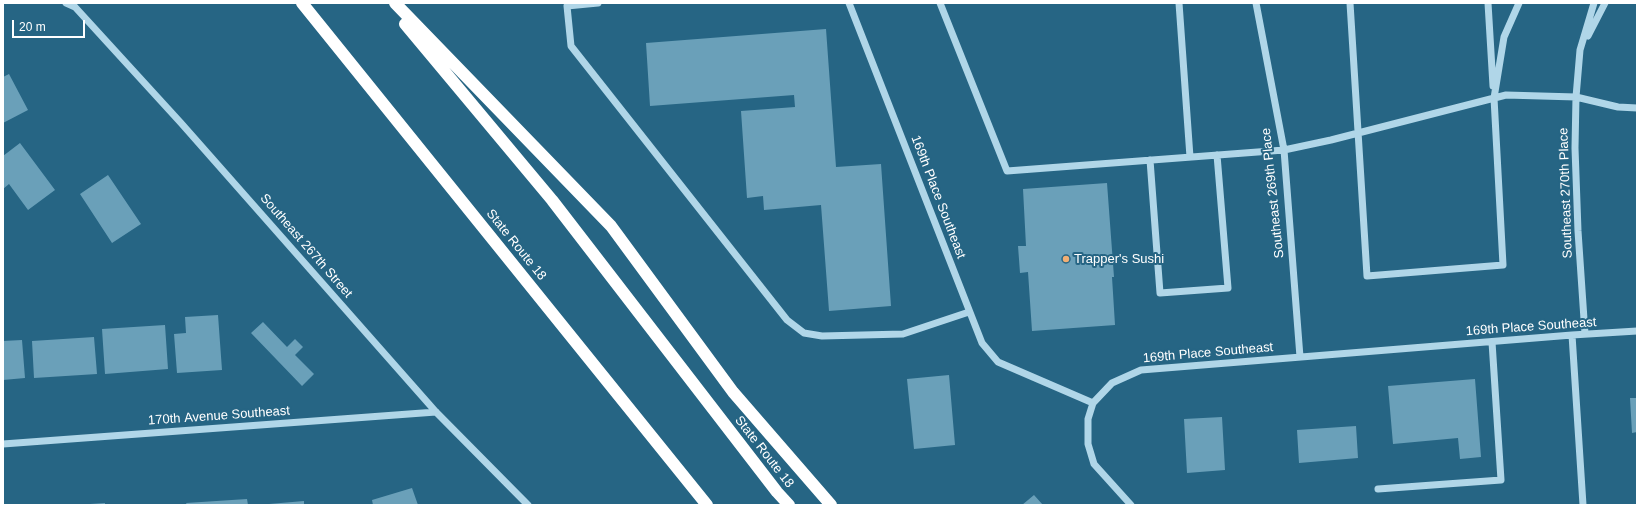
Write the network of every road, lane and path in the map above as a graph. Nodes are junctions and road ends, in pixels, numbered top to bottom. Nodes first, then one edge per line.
1 (66, 3) edge
2 (302, 3) edge
3 (388, 3) edge
4 (395, 3) edge
5 (598, 3) edge
6 (849, 3) edge
7 (940, 3) edge
8 (1179, 3) edge
9 (1256, 3) edge
10 (1350, 3) edge
11 (1488, 3) edge
12 (1519, 3) edge
13 (1594, 3) edge
14 (1605, 3) edge
15 (1580, 50) junction
16 (1576, 97) junction
17 (1494, 98) junction
18 (1637, 108) edge
19 (1358, 133) junction
20 (1284, 150) junction
21 (1217, 155) junction
22 (1190, 157) junction
23 (1150, 160) junction
24 (969, 312) junction
25 (1637, 332) edge
26 (1585, 334) junction
27 (1572, 335) junction
28 (1492, 342) junction
29 (1300, 357) junction
30 (1093, 403) junction
31 (436, 412) junction
32 (3, 444) edge
33 (1378, 489) dead end
34 (528, 505) edge
35 (708, 505) edge
36 (788, 505) edge
37 (832, 505) edge
38 (1131, 505) edge
39 (1583, 505) edge

1 - 31 street, Southeast 267th Street
2 - 35 highway, State Route 18
3 - 36 highway, State Route 18
4 - 37 highway
5 - 24 street
6 - 24 street, 169th Place Southeast
7 - 23 street
8 - 22 street
9 - 20 street, Southeast 269th Place
10 - 19 street
11 - 17 street
12 - 17 street
13 - 15 street, Southeast 270th Place
14 - 15 street, Southeast 270th Place
15 - 16 street, Southeast 270th Place
16 - 17 street
16 - 18 street
16 - 26 street, Southeast 270th Place
17 - 19 street
17 - 19 street
19 - 20 street
20 - 21 street
20 - 29 street, Southeast 269th Place
21 - 22 street
21 - 23 street
22 - 23 street
24 - 30 street, 169th Place Southeast
25 - 26 street, 169th Place Southeast
26 - 27 street, 169th Place Southeast
27 - 28 street, 169th Place Southeast
27 - 39 street
28 - 29 street, 169th Place Southeast
28 - 33 street
29 - 30 street, 169th Place Southeast
30 - 38 street
31 - 32 street, 170th Avenue Southeast
31 - 34 street, Southeast 267th Street

